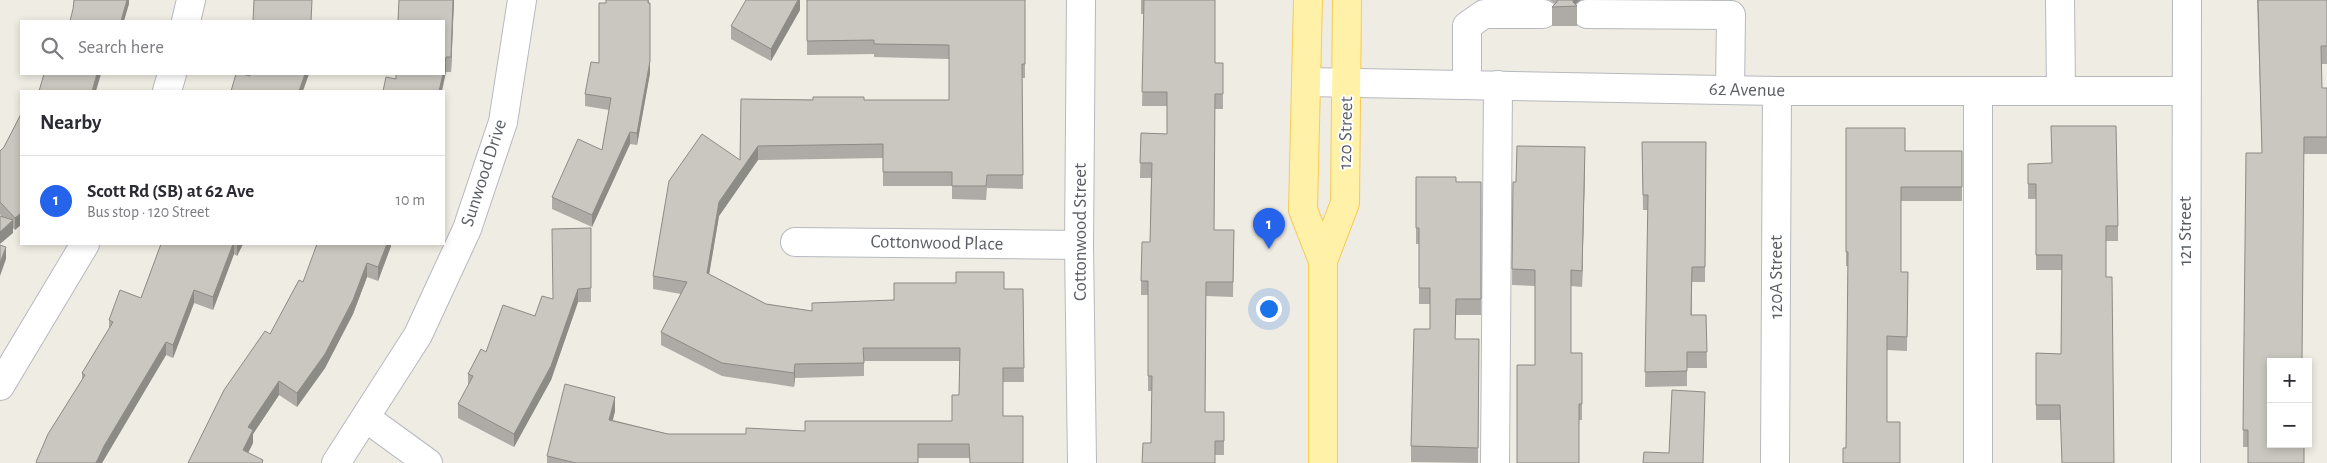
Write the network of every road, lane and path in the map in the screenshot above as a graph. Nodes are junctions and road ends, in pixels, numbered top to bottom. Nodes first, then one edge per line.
1 (191, 0) edge
2 (522, 0) edge
3 (1082, 0) edge
4 (1308, 0) edge
5 (1347, 0) edge
6 (2060, 0) edge
7 (2187, 0) edge
8 (1731, 8) edge
9 (1543, 14) dead end
10 (1587, 14) dead end
11 (186, 20) edge
12 (172, 75) edge
13 (1307, 82) junction
14 (1346, 82) junction
15 (1466, 84) junction
16 (1498, 85) junction
17 (167, 90) edge
18 (1730, 90) junction
19 (1777, 90) junction
20 (1978, 91) junction
21 (2061, 91) junction
22 (2186, 91) junction
23 (795, 242) dead end
24 (85, 245) edge
25 (1080, 245) junction
26 (1323, 261) junction
27 (0, 386) edge
28 (366, 418) junction
29 (336, 463) edge
30 (428, 463) edge
31 (1082, 463) edge
32 (1323, 463) edge
33 (1495, 463) edge
34 (1775, 463) edge
35 (1978, 463) edge
36 (2186, 463) edge

1 - 11 street
2 - 28 street, Sunwood Drive
3 - 25 street, Cottonwood Street
4 - 13 main road, 120 Street
5 - 14 main road, 120 Street
6 - 21 street
7 - 22 street, 121 Street
8 - 10 street
8 - 18 street
9 - 15 street
12 - 17 street
13 - 14 street, 62 Avenue
13 - 26 main road, 120 Street
14 - 15 street, 62 Avenue
14 - 26 main road, 120 Street
15 - 16 street, 62 Avenue
16 - 18 street, 62 Avenue
16 - 33 street
18 - 19 street, 62 Avenue
19 - 20 street, 62 Avenue
19 - 34 street, 120A Street
20 - 21 street, 62 Avenue
20 - 35 street
21 - 22 street, 62 Avenue
22 - 36 street, 121 Street
23 - 25 street, Cottonwood Place
24 - 27 street
25 - 31 street, Cottonwood Street
26 - 32 main road, 120 Street
28 - 29 street, Sunwood Drive
28 - 30 street

